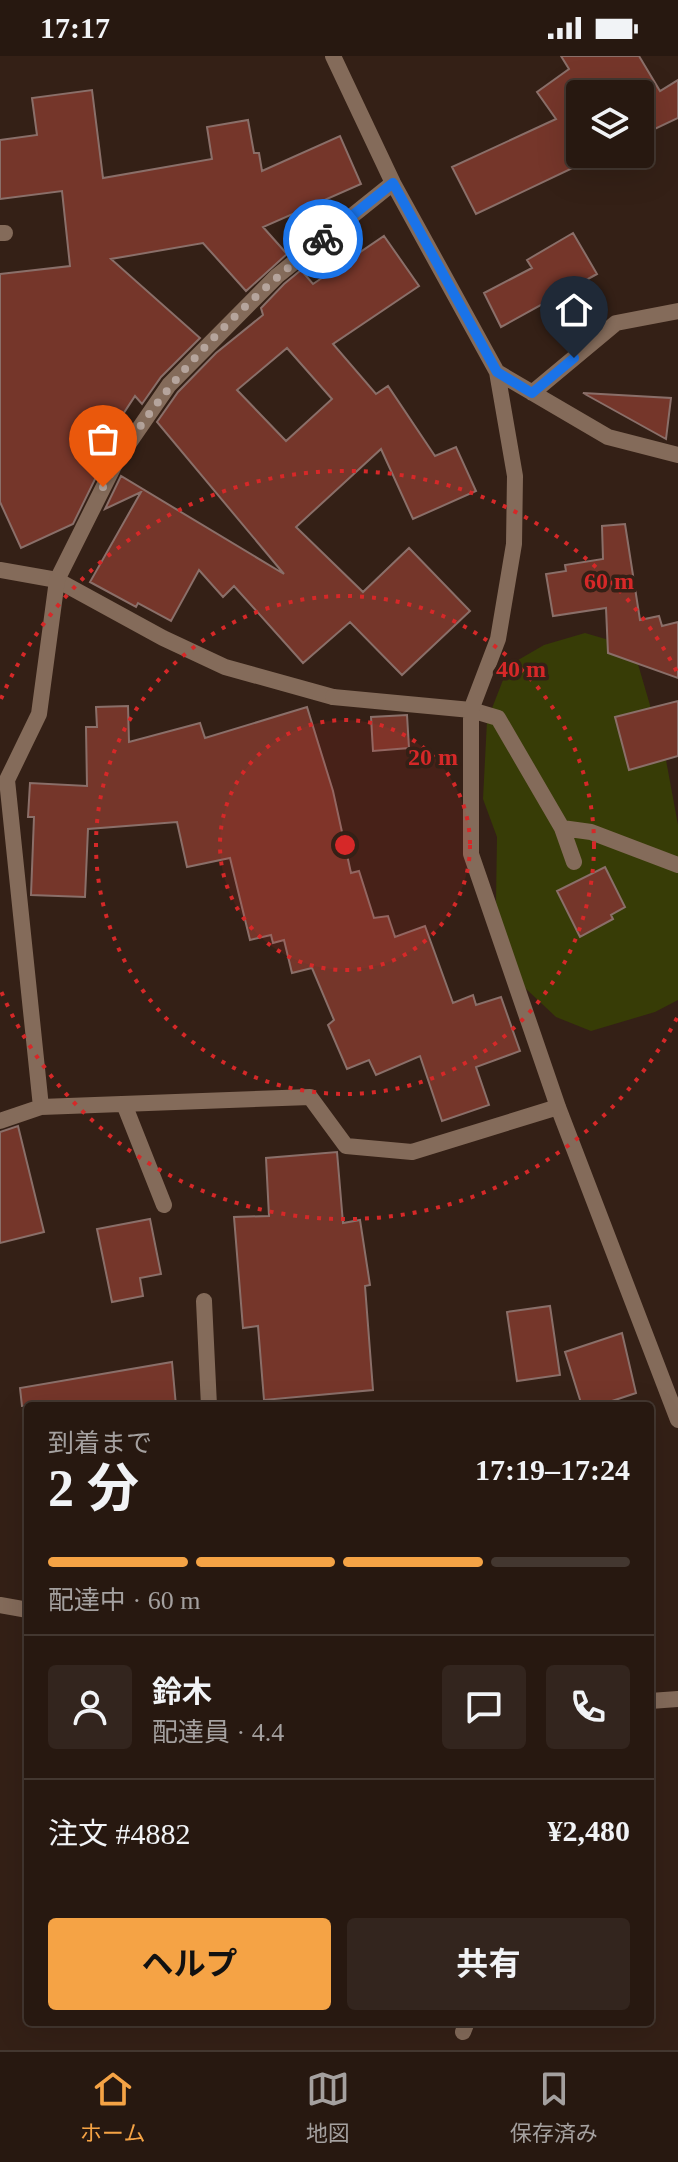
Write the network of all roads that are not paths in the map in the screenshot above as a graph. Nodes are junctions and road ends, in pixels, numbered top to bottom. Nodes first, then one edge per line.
1 (333, 56) edge
2 (393, 183) junction
3 (678, 311) edge
4 (497, 372) junction
5 (532, 393) junction
6 (678, 455) edge
7 (0, 570) edge
8 (57, 580) junction
9 (471, 710) junction
10 (5, 820) edge
11 (562, 828) junction
12 (574, 862) dead end
13 (678, 865) edge
14 (124, 1104) junction
15 (41, 1107) junction
16 (558, 1107) junction
17 (0, 1121) edge
18 (164, 1205) dead end
19 (204, 1301) dead end
20 (209, 1402) edge
21 (678, 1420) edge
22 (0, 1605) edge
23 (24, 1609) edge
24 (678, 1699) edge
25 (654, 1701) edge

1 - 2 street
2 - 4 street
2 - 8 street
3 - 5 street
4 - 5 street
4 - 9 street
5 - 6 street
7 - 8 street
8 - 9 street
8 - 10 street
9 - 11 street
9 - 16 street
10 - 15 street
11 - 12 street
11 - 13 street
14 - 15 street
14 - 16 street
14 - 18 street
15 - 17 street
16 - 21 street
19 - 20 street
22 - 23 street
24 - 25 street

